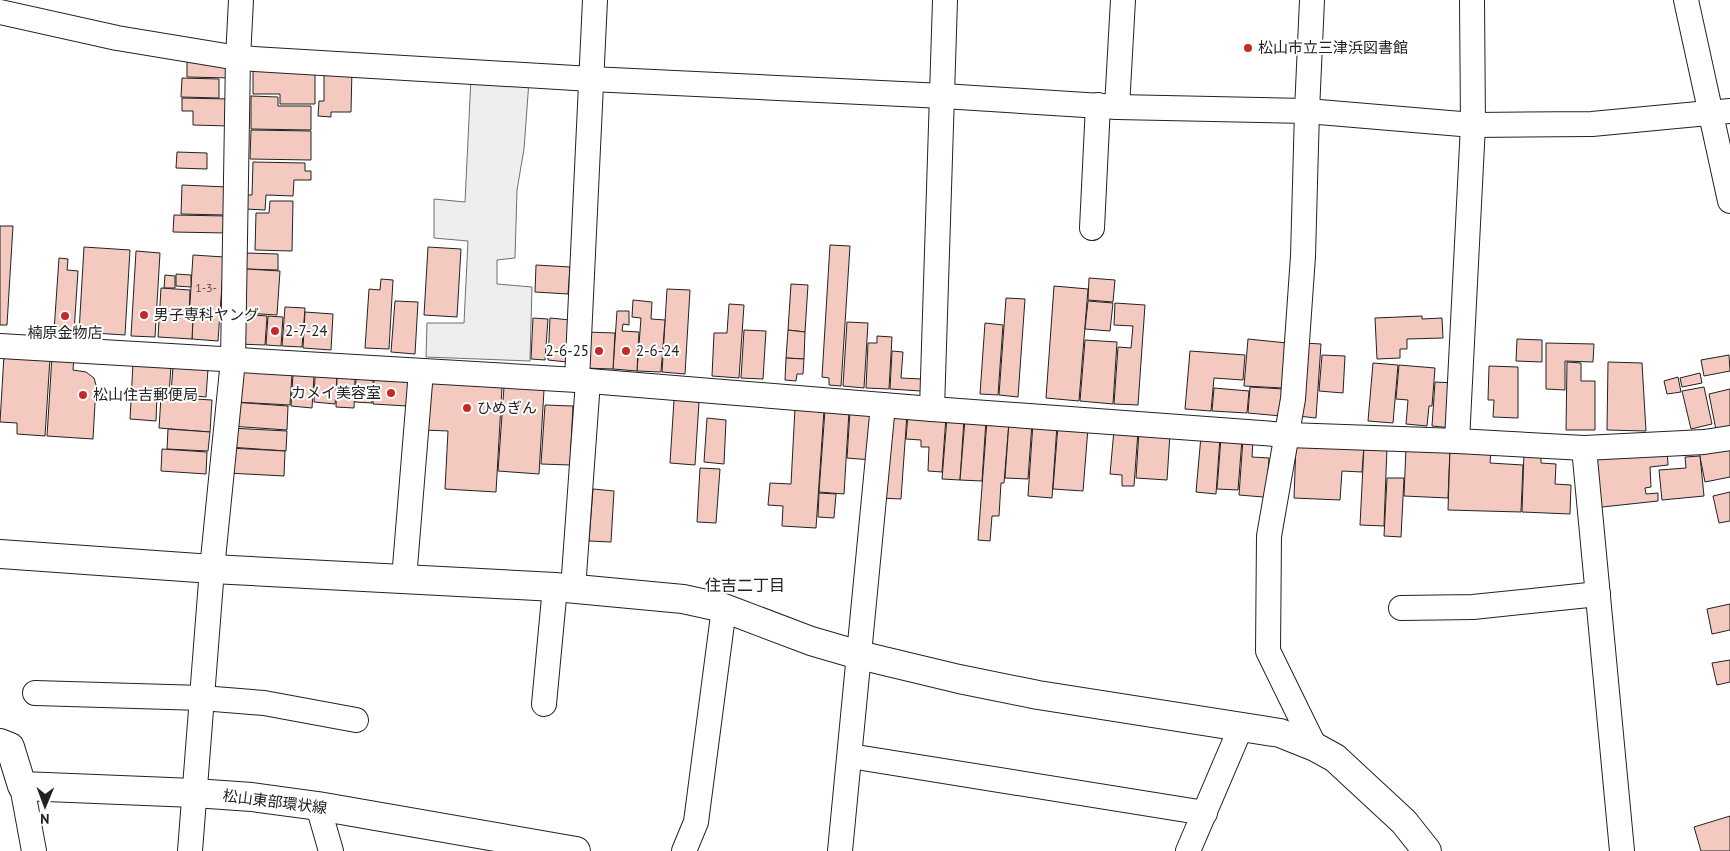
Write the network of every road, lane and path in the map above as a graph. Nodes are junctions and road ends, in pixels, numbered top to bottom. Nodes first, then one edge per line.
1 (241, 0) edge
2 (595, 0) edge
3 (945, 0) edge
4 (1122, 0) edge
5 (1312, 0) edge
6 (1472, 0) edge
7 (1686, 0) edge
8 (0, 12) edge
9 (238, 58) junction
10 (591, 79) junction
11 (943, 96) junction
12 (1107, 106) junction
13 (1306, 111) junction
14 (1720, 112) edge
15 (1472, 125) junction
16 (1730, 201) edge
17 (1092, 228) dead end
18 (0, 346) edge
19 (233, 360) junction
20 (421, 371) junction
21 (582, 381) junction
22 (882, 405) junction
23 (932, 409) junction
24 (1288, 435) junction
25 (1730, 438) edge
26 (1458, 441) junction
27 (1584, 448) junction
28 (0, 554) edge
29 (212, 569) junction
30 (404, 579) junction
31 (564, 588) junction
32 (1598, 594) junction
33 (724, 608) junction
34 (1401, 608) dead end
35 (859, 656) junction
36 (35, 693) dead end
37 (202, 698) junction
38 (544, 704) dead end
39 (356, 720) dead end
40 (1241, 727) junction
41 (0, 743) edge
42 (1315, 747) junction
43 (850, 756) junction
44 (22, 786) junction
45 (194, 793) junction
46 (318, 806) junction
47 (1205, 813) junction
48 (34, 851) edge
49 (190, 851) edge
50 (331, 851) edge
51 (576, 851) edge
52 (684, 851) edge
53 (840, 851) edge
54 (1188, 851) edge
55 (1427, 851) edge
56 (1622, 851) edge

1 - 9 street
2 - 10 street
3 - 11 street
4 - 12 street
5 - 13 street
6 - 15 street
7 - 14 street
8 - 9 street
9 - 10 street
9 - 19 street
10 - 11 street
10 - 21 street
11 - 12 street
11 - 23 street
12 - 13 street
12 - 17 street
13 - 15 street
13 - 24 street
14 - 15 street
14 - 16 street
15 - 26 street
18 - 19 street
19 - 20 street
19 - 29 street
20 - 21 street
20 - 30 street
21 - 22 street
21 - 31 street
22 - 23 street
22 - 35 street
23 - 24 street
24 - 26 street
24 - 42 street
25 - 27 street
26 - 27 street
27 - 32 street
28 - 29 street
29 - 30 street
29 - 37 street
30 - 31 street
31 - 33 street
31 - 38 street
32 - 34 street
32 - 56 street
33 - 35 street
33 - 52 street
35 - 40 street
35 - 43 street
36 - 37 street
37 - 39 street
37 - 45 street
40 - 42 street
40 - 47 street
41 - 44 street
42 - 55 street
43 - 47 street
43 - 53 street
44 - 45 street, 松山東部環状線
44 - 48 street
45 - 46 street, 松山東部環状線
45 - 49 street
46 - 50 street
46 - 51 street, 松山東部環状線
47 - 54 street

